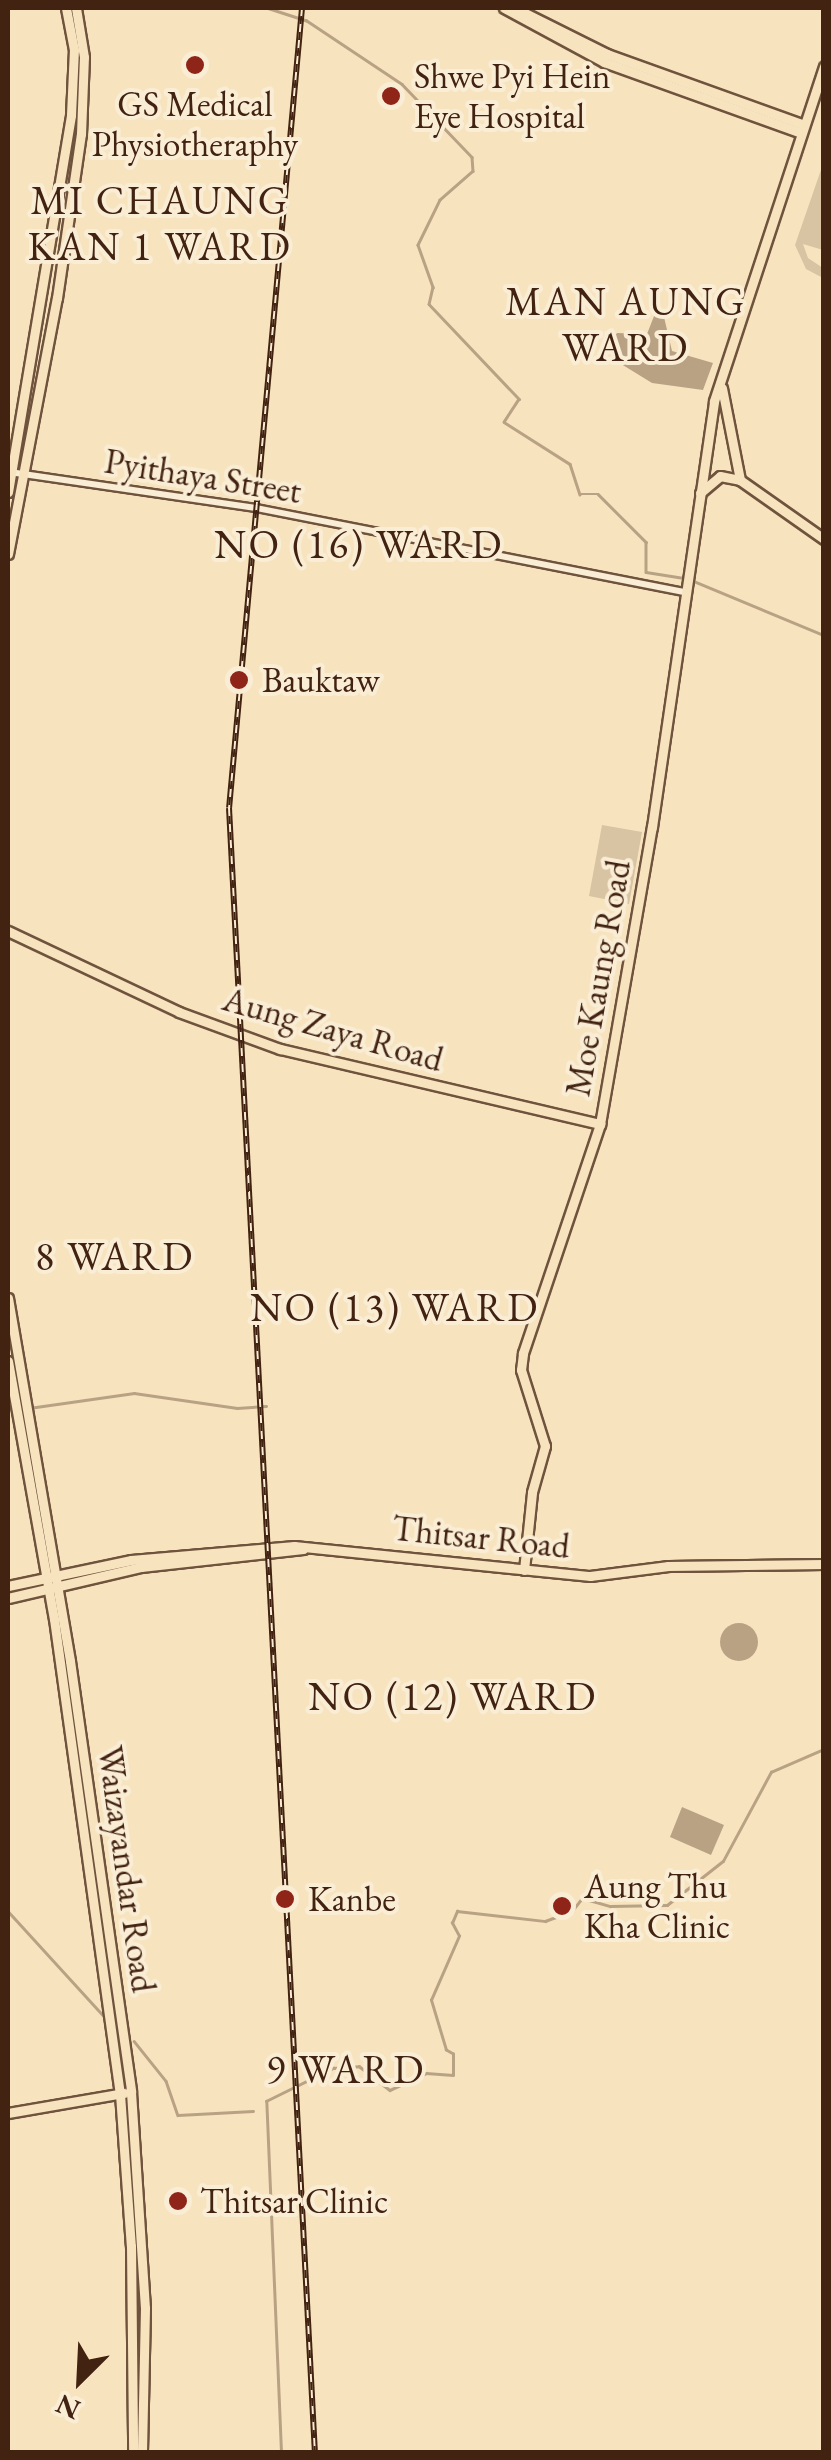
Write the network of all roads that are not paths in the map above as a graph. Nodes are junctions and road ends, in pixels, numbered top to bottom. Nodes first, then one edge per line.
1 (66, 8) edge
2 (76, 8) edge
3 (504, 8) edge
4 (518, 11) edge
5 (824, 67) edge
6 (80, 72) junction
7 (812, 103) junction
8 (762, 115) junction
9 (803, 129) junction
10 (794, 154) junction
11 (45, 295) junction
12 (57, 298) junction
13 (722, 383) junction
14 (9, 472) edge
15 (23, 474) junction
16 (740, 480) junction
17 (8, 492) edge
18 (698, 496) junction
19 (824, 539) edge
20 (8, 554) edge
21 (686, 588) junction
22 (8, 931) edge
23 (600, 1124) junction
24 (8, 1298) edge
25 (8, 1361) edge
26 (28, 1448) junction
27 (46, 1548) junction
28 (824, 1564) edge
29 (524, 1570) junction
30 (73, 1576) junction
31 (28, 1580) junction
32 (52, 1580) junction
33 (8, 1586) edge
34 (29, 1592) junction
35 (8, 1598) edge
36 (58, 1617) junction
37 (86, 1773) junction
38 (74, 1774) junction
39 (101, 1922) junction
40 (132, 2092) junction
41 (120, 2094) junction
42 (8, 2113) edge
43 (133, 2452) edge
44 (142, 2452) edge

1 - 6 main road
2 - 6 main road
3 - 4 main road
4 - 8 main road
5 - 7 main road, Moe Kaung Road
6 - 11 main road
6 - 12 main road
7 - 8 main road
7 - 9 main road, Moe Kaung Road
8 - 9 main road
8 - 10 main road
9 - 10 main road, Moe Kaung Road
10 - 13 main road, Moe Kaung Road
11 - 12 main road
11 - 14 main road
12 - 15 main road
13 - 16 main road
13 - 18 main road, Moe Kaung Road
14 - 15 street, Pyithaya Street
14 - 17 main road
15 - 20 main road
15 - 21 street, Pyithaya Street
16 - 18 main road
16 - 19 main road
18 - 21 main road, Moe Kaung Road
21 - 23 main road, Moe Kaung Road
22 - 23 main road, Aung Zaya Road
23 - 29 main road, Moe Kaung Road
24 - 26 main road, Waizayandar Road
25 - 26 main road, Waizayandar Road
26 - 27 main road, Waizayandar Road
27 - 30 main road
27 - 31 main road
27 - 32 main road, Waizayandar Road
28 - 29 main road, Thitsar Road
29 - 30 main road, Thitsar Road
30 - 32 main road, Thitsar Road
30 - 36 main road
31 - 32 main road, Thitsar Road
31 - 33 main road, Thitsar Road
32 - 34 main road, Thitsar Road
32 - 36 main road, Waizayandar Road
34 - 35 main road, Thitsar Road
34 - 36 main road
36 - 37 main road, Waizayandar Road
36 - 38 main road, Waizayandar Road
37 - 38 main road
37 - 39 main road, Waizayandar Road
38 - 39 main road, Waizayandar Road
39 - 40 main road, Waizayandar Road
39 - 41 main road, Waizayandar Road
40 - 41 main road
40 - 44 main road, Waizayandar Road
41 - 42 main road
41 - 43 main road, Waizayandar Road

